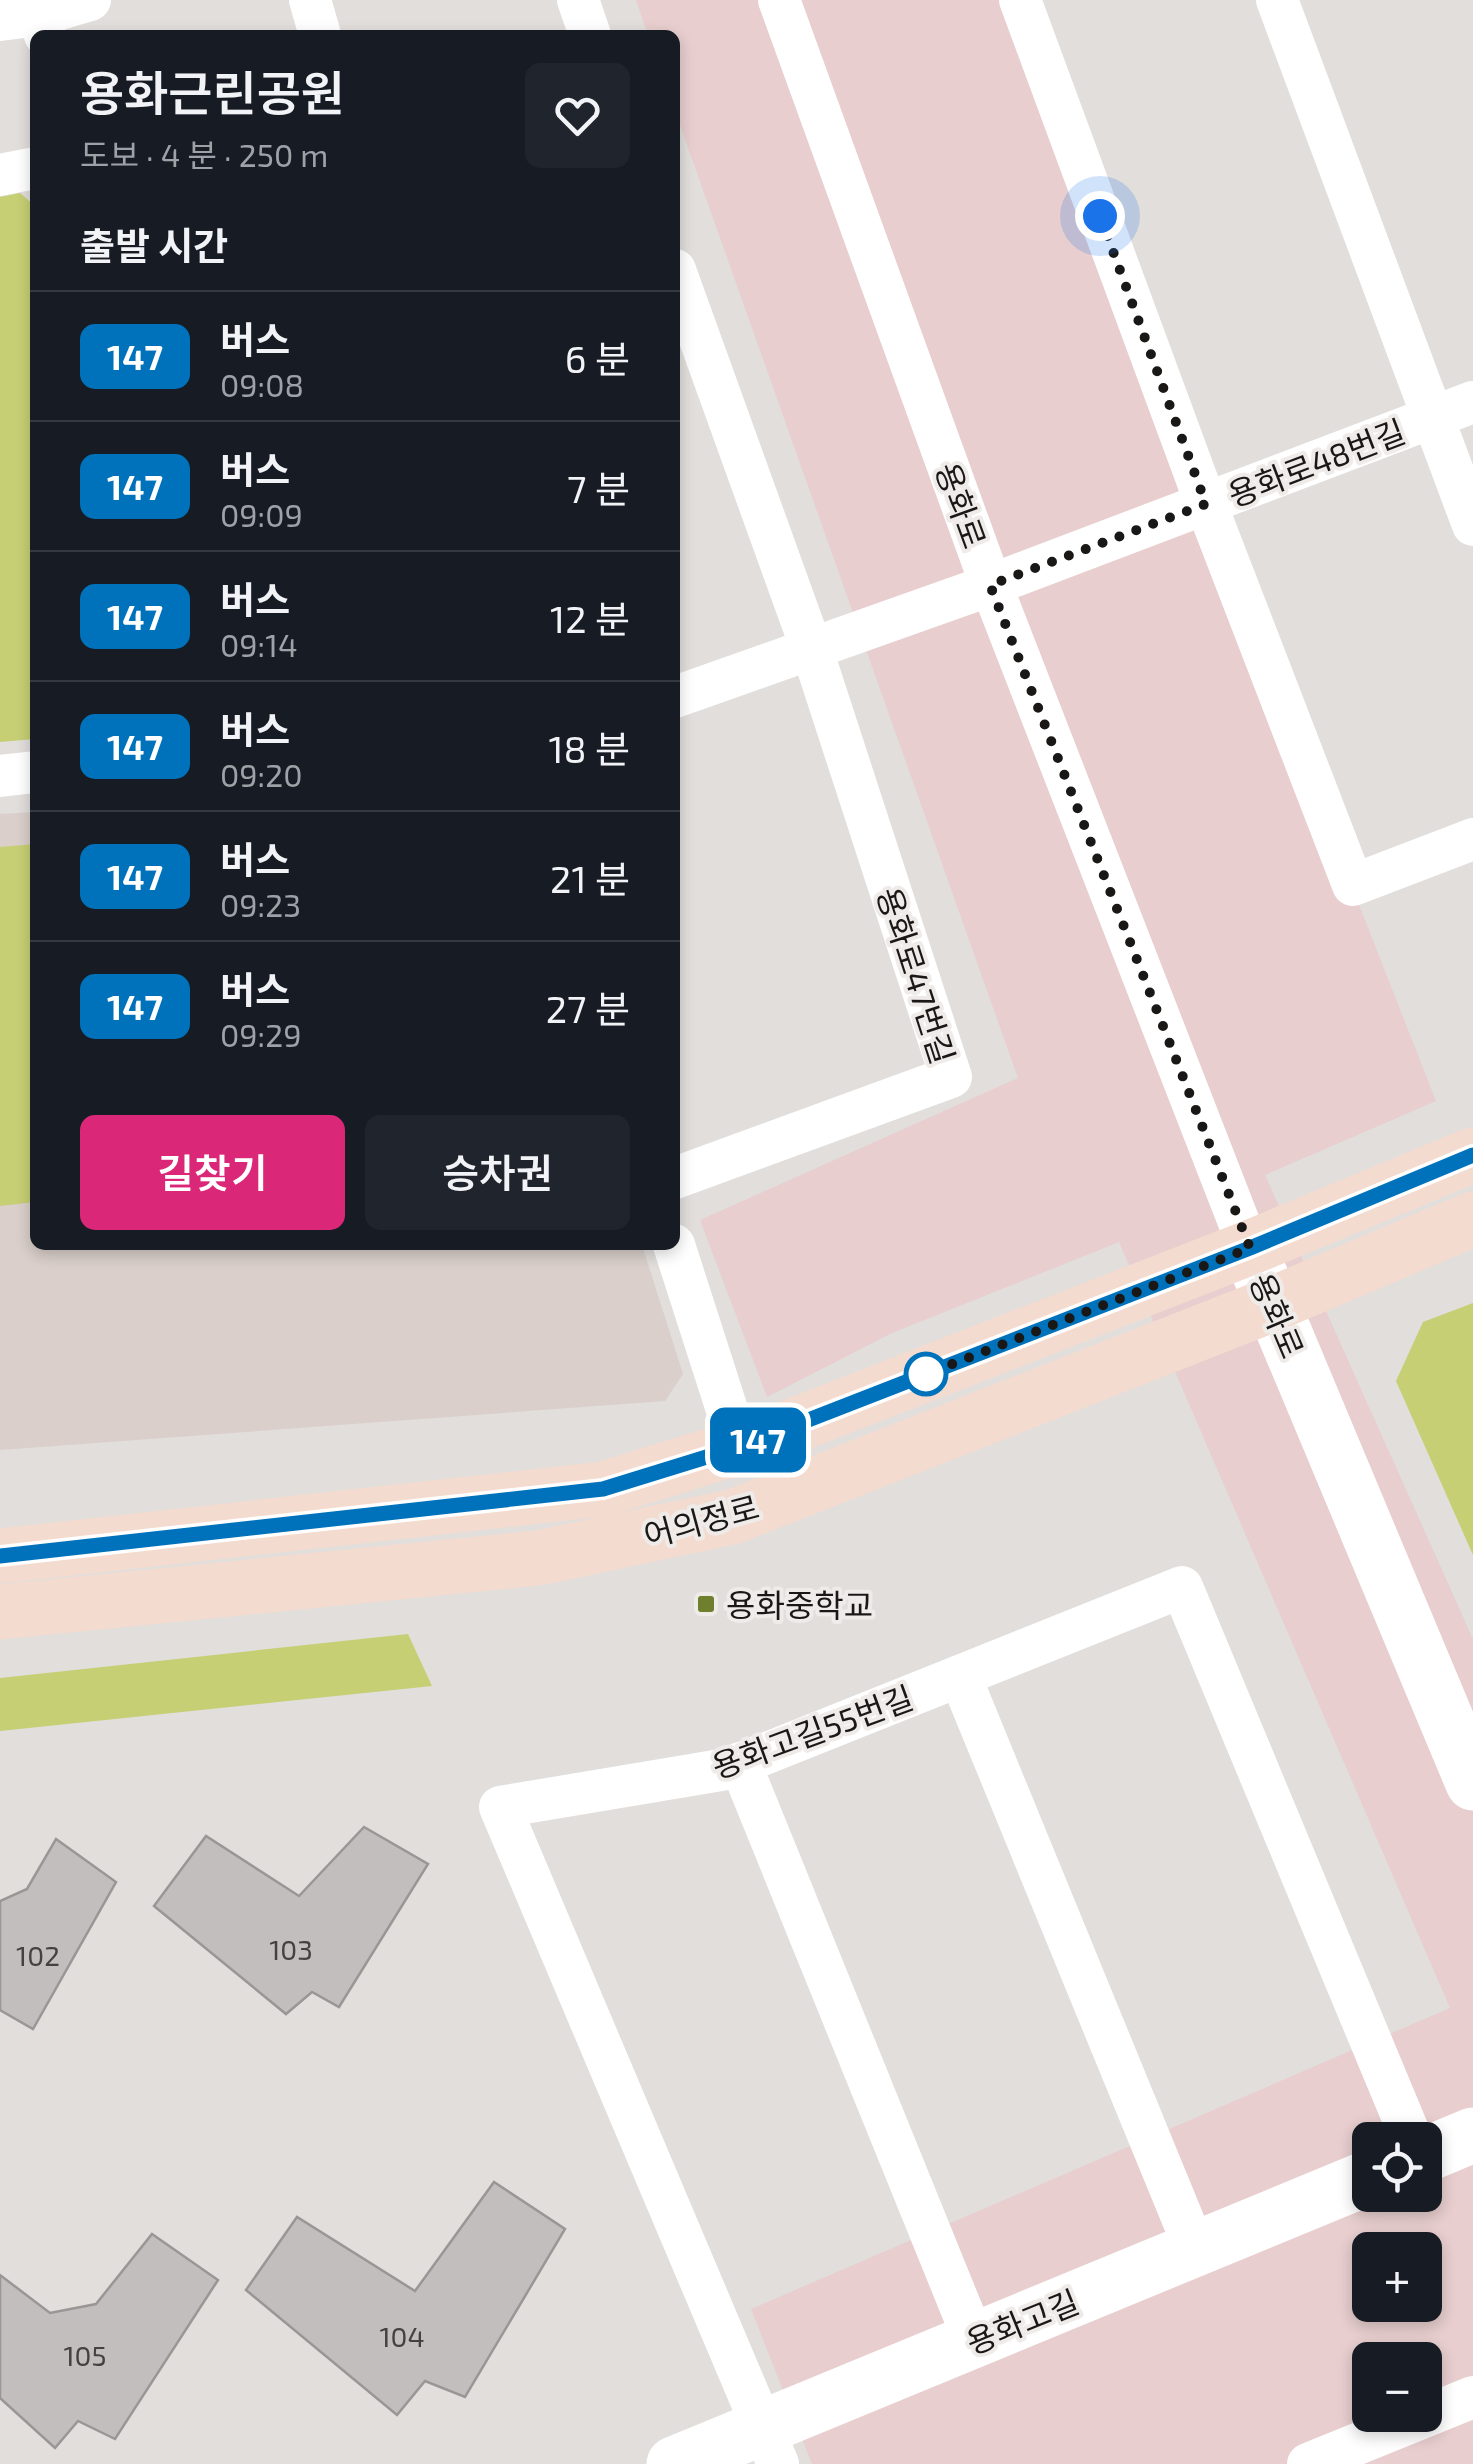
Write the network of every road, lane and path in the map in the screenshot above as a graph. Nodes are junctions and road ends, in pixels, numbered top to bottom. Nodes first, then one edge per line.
1 (90, 0) edge
2 (310, 0) edge
3 (578, 0) edge
4 (778, 0) edge
5 (1020, 0) edge
6 (1277, 0) edge
7 (28, 24) edge
8 (319, 30) edge
9 (588, 30) edge
10 (30, 169) edge
11 (0, 175) edge
12 (680, 284) edge
13 (1454, 410) edge
14 (1206, 504) junction
15 (1473, 524) edge
16 (990, 585) junction
17 (812, 650) junction
18 (680, 695) edge
19 (30, 773) edge
20 (0, 776) edge
21 (1473, 839) edge
22 (1473, 1155) edge
23 (680, 1176) edge
24 (1473, 1219) edge
25 (1250, 1248) junction
26 (676, 1250) edge
27 (1273, 1304) junction
28 (739, 1447) junction
29 (0, 1556) edge
30 (0, 1612) edge
31 (960, 1676) junction
32 (740, 1763) junction
33 (1473, 1784) edge
34 (1405, 2122) edge
35 (1473, 2135) edge
36 (1442, 2148) edge
37 (1352, 2184) edge
38 (1195, 2249) junction
39 (974, 2340) junction
40 (1473, 2397) edge
41 (770, 2446) edge
42 (674, 2464) edge
43 (1308, 2464) edge

1 - 7 street
2 - 8 street
3 - 9 street
4 - 16 street, 용화로
5 - 14 street
6 - 13 street
10 - 11 street
12 - 17 street, 용화로47번길
13 - 14 street, 용화로48번길
13 - 15 street
14 - 16 street, 용화로48번길
14 - 21 street
16 - 17 street
16 - 25 street, 용화로
17 - 18 street
17 - 23 street, 용화로47번길
19 - 20 street
22 - 25 main road, 어의정로
24 - 27 main road, 어의정로
25 - 27 street, 용화로
25 - 28 main road, 어의정로
26 - 28 street
27 - 30 main road, 어의정로
27 - 33 street, 용화로
28 - 29 main road, 어의정로
31 - 32 street, 용화고길55번길
31 - 34 street, 용화고길55번길
31 - 38 street
32 - 39 street
32 - 41 street, 용화고길55번길
35 - 36 street
37 - 38 street, 용화고길
38 - 39 street, 용화고길
39 - 41 street, 용화고길
40 - 43 street
41 - 42 street, 용화고길

